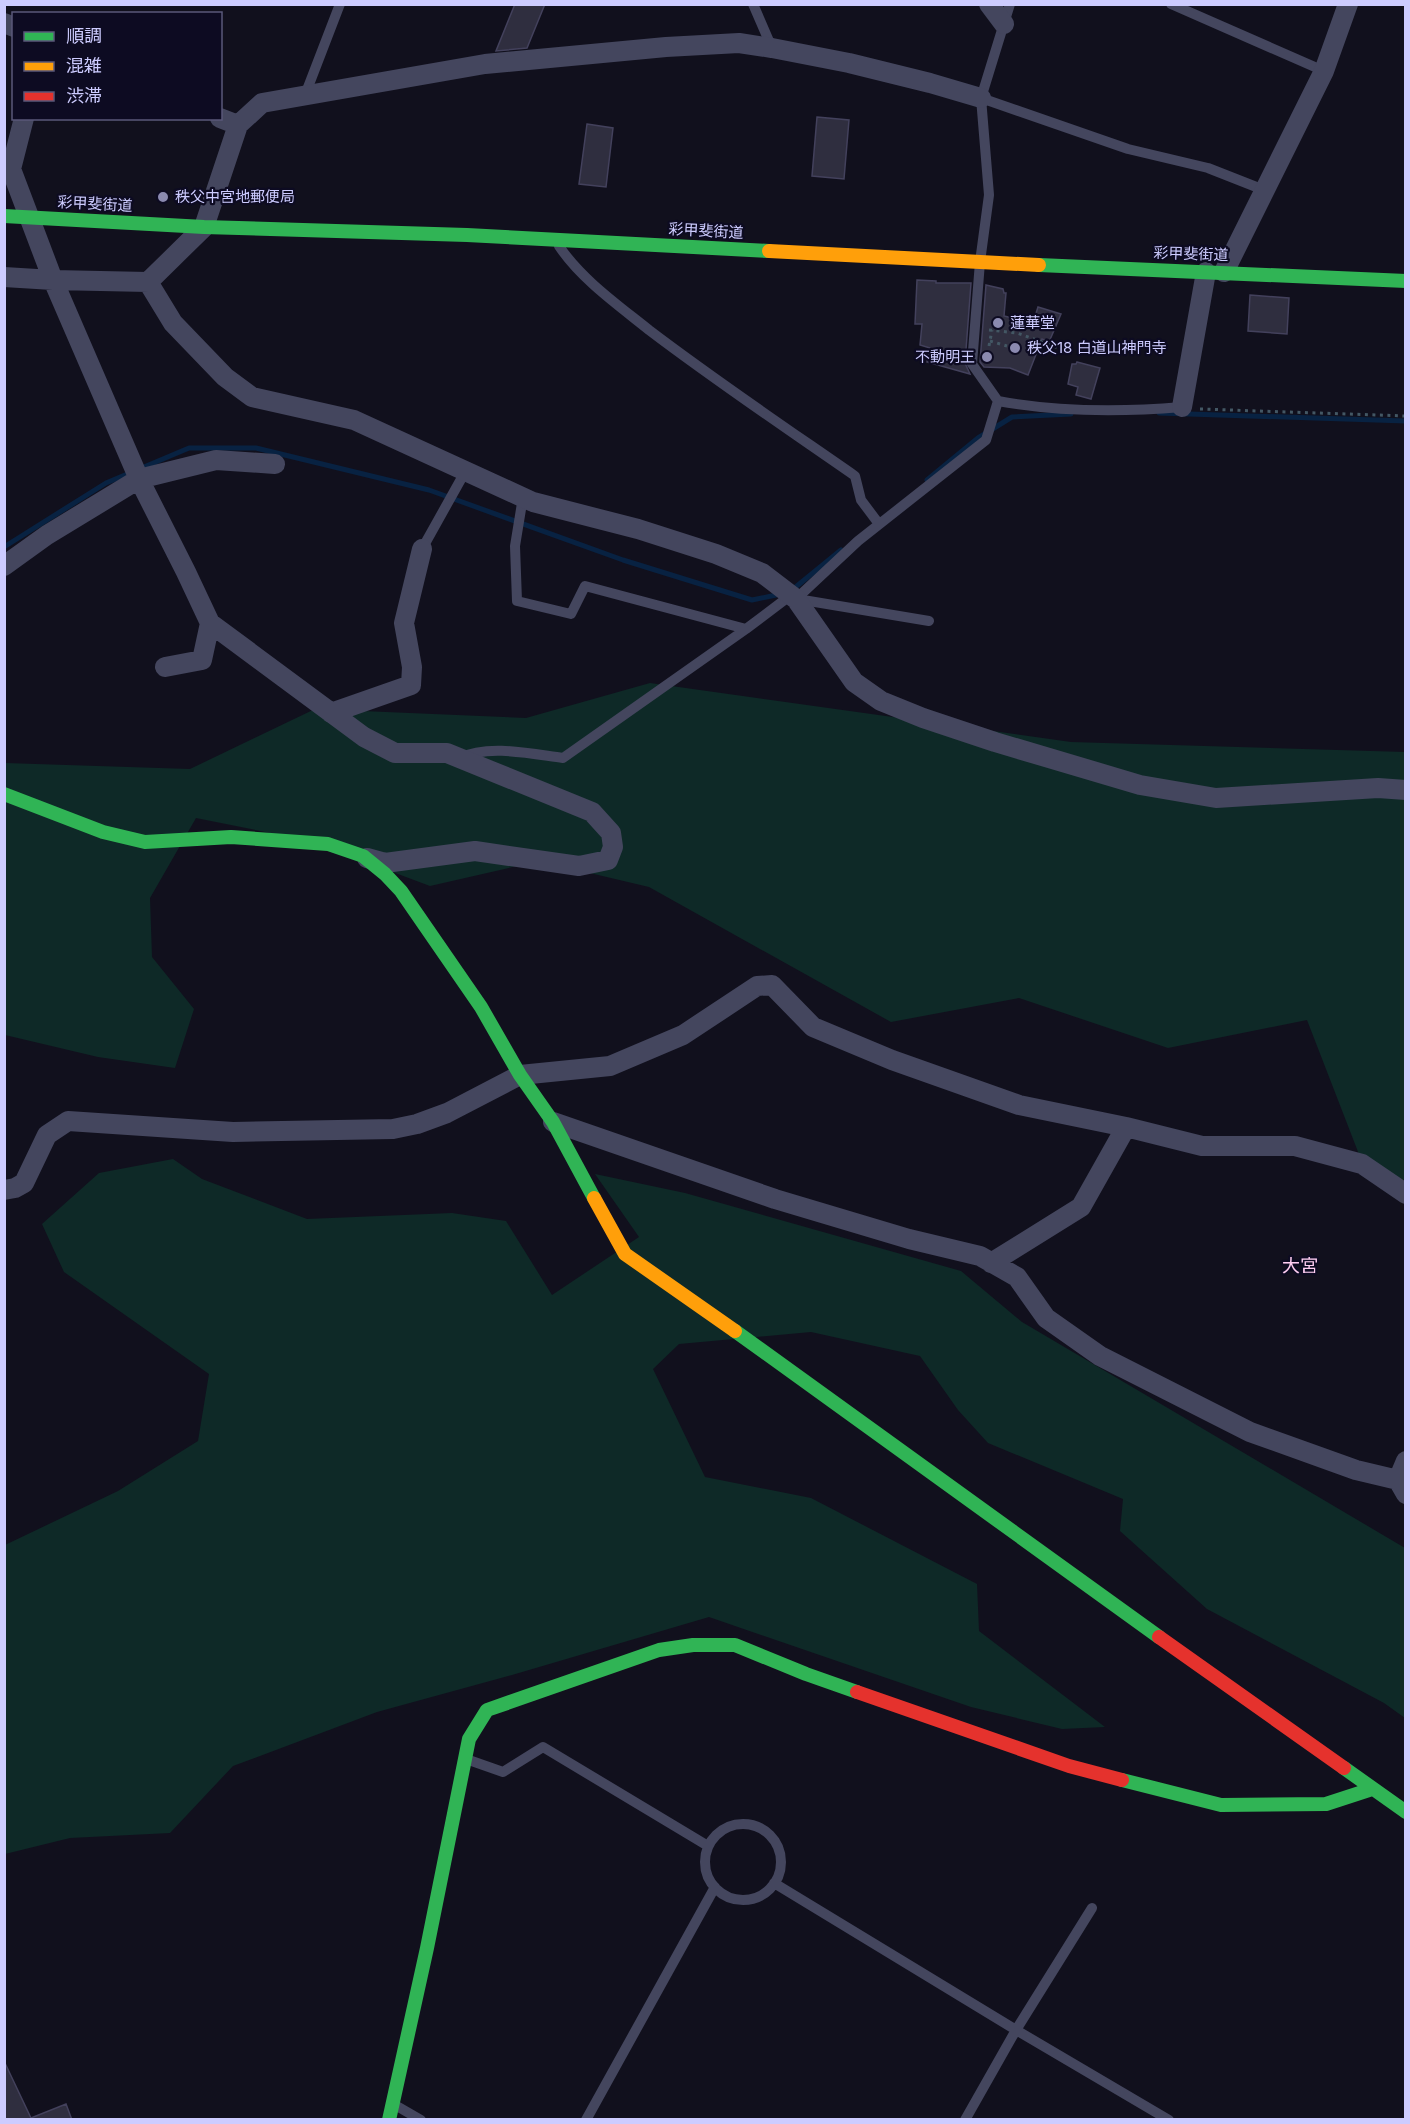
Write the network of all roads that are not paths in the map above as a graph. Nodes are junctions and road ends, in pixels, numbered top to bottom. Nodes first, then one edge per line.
1 (340, 4) edge
2 (753, 4) edge
3 (989, 4) edge
4 (1010, 4) edge
5 (1171, 4) edge
6 (1348, 4) edge
7 (1004, 24) junction
8 (772, 48) junction
9 (1324, 71) junction
10 (305, 95) junction
11 (981, 98) junction
12 (24, 120) edge
13 (229, 121) edge
14 (1264, 190) junction
15 (4, 216) edge
16 (30, 217) junction
17 (204, 227) junction
18 (555, 240) junction
19 (980, 262) junction
20 (1215, 272) junction
21 (4, 277) edge
22 (53, 280) junction
23 (1406, 281) edge
24 (148, 282) junction
25 (998, 401) junction
26 (1182, 407) joint
27 (275, 464) dead end
28 (465, 472) junction
29 (139, 479) junction
30 (523, 497) junction
31 (879, 525) junction
32 (422, 549) joint
33 (4, 566) edge
34 (794, 597) junction
35 (929, 621) dead end
36 (210, 623) junction
37 (746, 629) junction
38 (165, 667) dead end
39 (331, 713) junction
40 (460, 758) junction
41 (1406, 790) edge
42 (4, 794) edge
43 (363, 856) junction
44 (520, 1075) junction
45 (554, 1122) junction
46 (1126, 1127) junction
47 (4, 1190) edge
48 (1406, 1194) edge
49 (991, 1263) junction
50 (1406, 1461) edge
51 (1402, 1487) edge
52 (466, 1759) junction
53 (1372, 1789) junction
54 (1406, 1812) edge
55 (708, 1846) junction
56 (774, 1883) junction
57 (715, 1887) junction
58 (1092, 1908) dead end
59 (1016, 2030) junction
60 (392, 2103) junction
61 (389, 2120) edge
62 (421, 2120) edge
63 (585, 2120) edge
64 (965, 2120) edge
65 (1169, 2120) edge

1 - 10 lane
2 - 8 lane
3 - 7 street
4 - 7 lane
5 - 9 lane
6 - 9 street
7 - 11 lane
8 - 10 street
8 - 11 street
9 - 14 street
10 - 13 street
11 - 14 lane
11 - 19 lane
12 - 16 street
13 - 17 street
14 - 20 street
15 - 16 main road, 彩甲斐街道
16 - 17 main road, 彩甲斐街道
16 - 22 street
17 - 18 main road, 彩甲斐街道
17 - 24 street
18 - 19 main road, 彩甲斐街道
18 - 31 lane
19 - 20 main road, 彩甲斐街道
19 - 25 lane
20 - 23 main road, 彩甲斐街道
20 - 26 street
21 - 22 street
22 - 24 street
22 - 29 street
24 - 28 street
25 - 26 lane
25 - 31 lane
27 - 29 street
28 - 30 street
28 - 32 lane
29 - 33 street
29 - 36 street
30 - 34 street
30 - 37 lane
31 - 34 lane
32 - 39 street
34 - 35 lane
34 - 37 lane
34 - 41 street
36 - 38 street
36 - 39 street
37 - 40 lane
39 - 40 street
40 - 43 street
42 - 43 main road
43 - 44 main road
44 - 45 main road
44 - 46 street
44 - 47 street
45 - 49 street
45 - 53 main road
46 - 48 street
46 - 49 street
49 - 51 street
50 - 51 street
52 - 53 main road
52 - 55 lane
52 - 60 main road
53 - 54 main road
55 - 56 lane
55 - 57 lane
56 - 57 lane
56 - 59 lane
57 - 63 lane
58 - 59 lane
59 - 64 lane
59 - 65 lane
60 - 61 main road
60 - 62 lane

